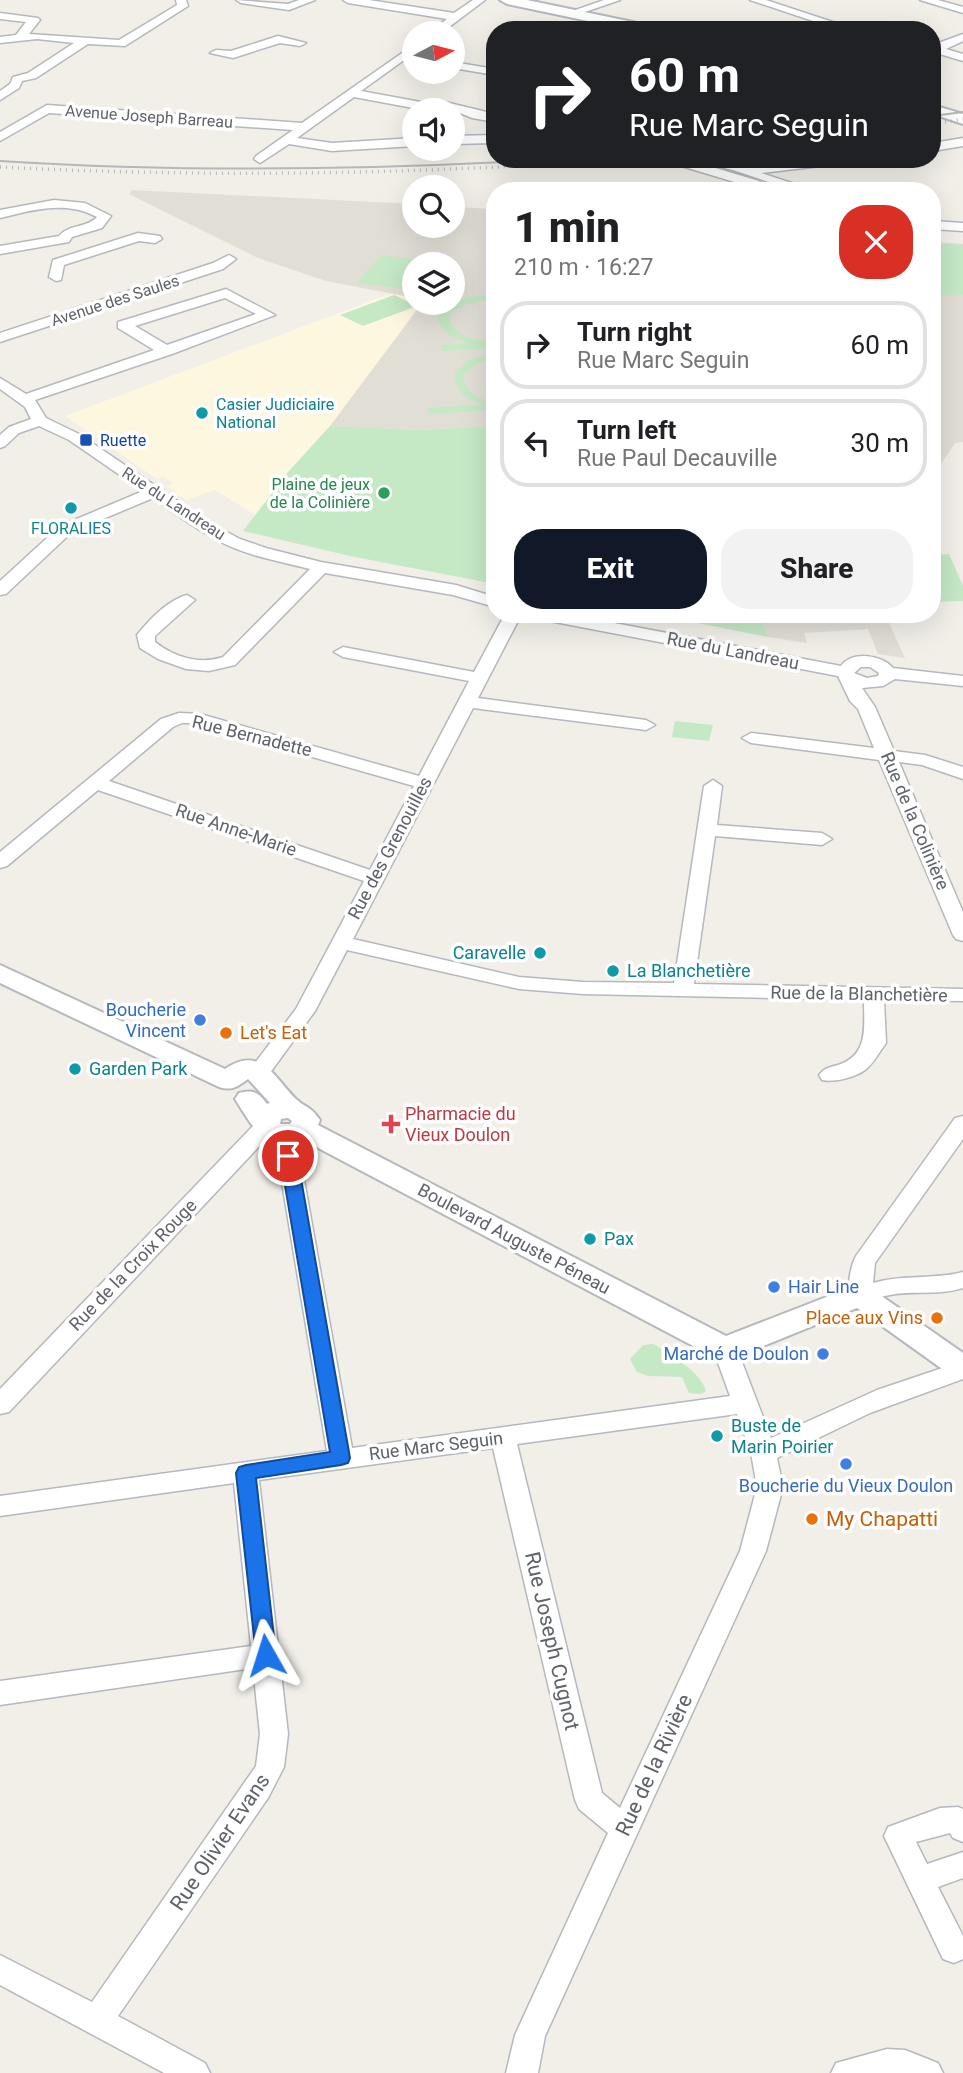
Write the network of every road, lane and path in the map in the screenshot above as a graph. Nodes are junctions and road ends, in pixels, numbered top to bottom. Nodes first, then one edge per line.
1 (181, 0) edge
2 (241, 0) edge
3 (310, 0) edge
4 (348, 0) edge
5 (480, 0) edge
6 (507, 0) edge
7 (615, 0) edge
8 (755, 0) edge
9 (925, 0) edge
10 (963, 10) edge
11 (573, 13) junction
12 (3, 16) dead end
13 (456, 17) junction
14 (608, 20) joint
15 (450, 21) edge
16 (612, 21) edge
17 (823, 21) edge
18 (21, 36) junction
19 (963, 37) edge
20 (0, 40) edge
21 (85, 41) junction
22 (300, 43) dead end
23 (941, 46) edge
24 (941, 51) edge
25 (216, 53) dead end
26 (401, 57) edge
27 (963, 58) edge
28 (466, 67) edge
29 (486, 70) edge
30 (352, 93) junction
31 (0, 96) edge
32 (941, 112) edge
33 (486, 116) edge
34 (963, 120) edge
35 (305, 127) junction
36 (0, 137) edge
37 (486, 139) edge
38 (287, 140) junction
39 (465, 140) edge
40 (402, 142) edge
41 (963, 142) edge
42 (941, 146) edge
43 (260, 159) dead end
44 (702, 168) edge
45 (733, 168) edge
46 (769, 168) edge
47 (743, 171) junction
48 (748, 182) edge
49 (780, 182) edge
50 (0, 214) edge
51 (941, 226) edge
52 (963, 227) edge
53 (0, 231) edge
54 (64, 239) junction
55 (155, 239) dead end
56 (19, 245) junction
57 (0, 250) edge
58 (88, 253) junction
59 (229, 259) dead end
60 (56, 276) dead end
61 (0, 338) edge
62 (167, 351) junction
63 (0, 382) edge
64 (25, 399) junction
65 (40, 421) junction
66 (0, 443) edge
67 (155, 492) junction
68 (321, 567) junction
69 (0, 590) edge
70 (486, 599) edge
71 (187, 600) dead end
72 (505, 623) edge
73 (584, 623) edge
74 (343, 652) dead end
75 (847, 675) junction
76 (479, 678) junction
77 (883, 678) junction
78 (963, 681) edge
79 (468, 702) junction
80 (866, 707) junction
81 (646, 725) dead end
82 (751, 738) dead end
83 (887, 755) junction
84 (963, 773) edge
85 (97, 783) junction
86 (425, 783) junction
87 (713, 786) dead end
88 (707, 830) junction
89 (822, 839) dead end
90 (0, 862) edge
91 (375, 878) junction
92 (963, 935) edge
93 (340, 942) junction
94 (0, 973) edge
95 (683, 990) junction
96 (874, 995) junction
97 (963, 995) edge
98 (830, 1075) dead end
99 (259, 1085) junction
100 (963, 1123) edge
101 (282, 1124) junction
102 (963, 1280) edge
103 (860, 1295) junction
104 (724, 1349) junction
105 (963, 1369) edge
106 (747, 1403) junction
107 (0, 1405) edge
108 (503, 1437) junction
109 (764, 1452) junction
110 (341, 1458) junction
111 (246, 1473) junction
112 (0, 1506) edge
113 (266, 1655) junction
114 (0, 1693) edge
115 (961, 1822) edge
116 (624, 1829) junction
117 (963, 1865) edge
118 (919, 1880) junction
119 (954, 1949) dead end
120 (0, 1969) edge
121 (96, 2022) junction
122 (194, 2073) edge
123 (522, 2073) edge
124 (846, 2073) edge
125 (926, 2073) edge

1 - 21 street
2 - 3 street
4 - 13 street
5 - 13 street
6 - 11 street
7 - 11 street
8 - 17 street
9 - 10 street
11 - 14 street
12 - 18 street
13 - 15 street
14 - 16 street
18 - 20 street
18 - 21 street
19 - 23 street
21 - 31 street
22 - 25 street
24 - 27 street
26 - 30 street
28 - 29 street
30 - 33 street
30 - 35 street
32 - 34 street
35 - 36 street, Avenue Joseph Barreau
35 - 38 street
37 - 39 street
38 - 40 street
38 - 43 street
41 - 42 street
44 - 48 street
45 - 47 street
46 - 47 street
47 - 49 street
50 - 54 street
51 - 52 street
53 - 56 street
54 - 56 street
54 - 58 street
55 - 58 street
56 - 57 street
58 - 60 street
59 - 61 street, Avenue des Saules
62 - 62 street
62 - 64 street
63 - 64 street
64 - 65 street
65 - 66 street
65 - 67 street, Rue du Landreau
67 - 68 street, Rue du Landreau
67 - 69 street
68 - 70 street, Rue du Landreau
68 - 71 street
72 - 76 street, Rue des Grenouilles
73 - 75 street, Rue du Landreau
74 - 76 street
75 - 77 street, Rue du Landreau
75 - 80 street, Rue de la Colinière
76 - 79 street, Rue des Grenouilles
77 - 78 street, Rue du Landreau
77 - 80 street
79 - 81 street
79 - 86 street, Rue des Grenouilles
80 - 83 street, Rue de la Colinière
82 - 83 street
83 - 84 street
83 - 92 street, Rue de la Colinière
85 - 86 street, Rue Bernadette
85 - 90 street, Rue Bernadette
85 - 91 street, Rue Anne-Marie
86 - 91 street, Rue des Grenouilles
87 - 88 street
88 - 89 street
88 - 95 street
91 - 93 street, Rue des Grenouilles
93 - 95 street, Rue de la Blanchetière
93 - 99 street, Rue des Grenouilles
94 - 99 street, Boulevard Auguste Péneau
95 - 96 street, Rue de la Blanchetière
96 - 97 street, Rue de la Blanchetière
96 - 98 street
99 - 101 street, Boulevard Auguste Péneau
100 - 103 street
101 - 104 street, Boulevard Auguste Péneau
101 - 107 street, Rue de la Croix Rouge
101 - 110 street
102 - 103 street
103 - 104 street
103 - 105 street
104 - 106 street, Rue de la Rivière
105 - 109 street
106 - 108 street, Rue Marc Seguin
106 - 109 street, Rue de la Rivière
108 - 110 street, Rue Marc Seguin
108 - 116 street, Rue Joseph Cugnot
109 - 116 street, Rue de la Rivière
110 - 111 street, Rue Marc Seguin
111 - 112 street, Rue Marc Seguin
111 - 113 street, Rue Olivier Evans
113 - 114 street
113 - 121 street, Rue Olivier Evans
115 - 118 street
116 - 123 street, Rue de la Rivière
117 - 118 street
118 - 119 street
120 - 121 street
121 - 122 street
124 - 125 street

